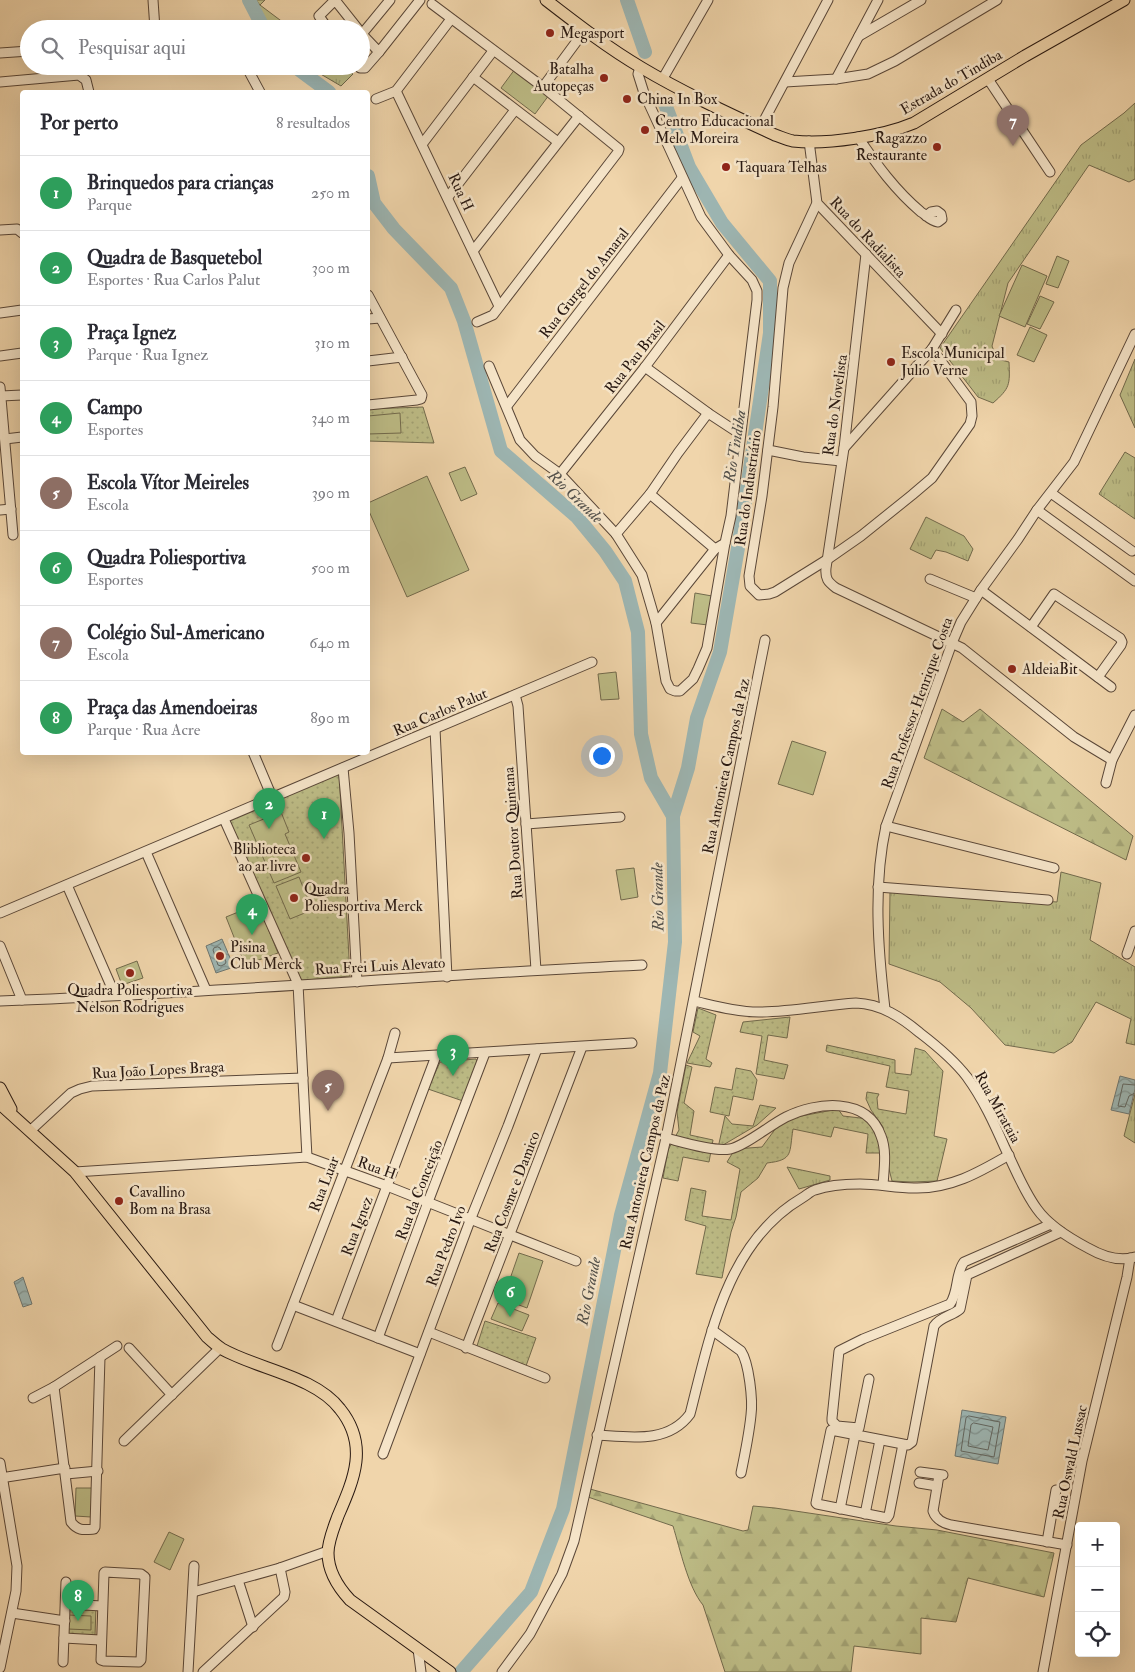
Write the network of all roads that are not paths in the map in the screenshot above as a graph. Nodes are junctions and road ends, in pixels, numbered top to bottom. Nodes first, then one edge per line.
1 (153, 0) edge
2 (390, 0) edge
3 (420, 0) edge
4 (546, 0) edge
5 (708, 0) edge
6 (828, 0) edge
7 (878, 0) edge
8 (921, 0) edge
9 (1124, 0) edge
10 (991, 1) edge
11 (432, 4) dead end
12 (451, 19) junction
13 (155, 20) edge
14 (322, 20) edge
15 (350, 20) edge
16 (370, 21) edge
17 (585, 30) junction
18 (859, 36) junction
19 (370, 43) edge
20 (20, 51) edge
21 (493, 51) junction
22 (379, 52) junction
23 (0, 53) edge
24 (370, 62) edge
25 (640, 67) junction
26 (79, 75) edge
27 (79, 75) edge
28 (251, 75) edge
29 (473, 77) junction
30 (836, 79) junction
31 (988, 79) junction
32 (662, 80) junction
33 (0, 82) edge
34 (785, 82) junction
35 (543, 87) junction
36 (88, 90) edge
37 (259, 90) edge
38 (396, 91) junction
39 (376, 100) dead end
40 (515, 110) junction
41 (579, 116) junction
42 (760, 128) junction
43 (858, 138) junction
44 (808, 141) junction
45 (558, 142) junction
46 (423, 143) junction
47 (1050, 172) dead end
48 (682, 178) junction
49 (448, 197) junction
50 (817, 204) junction
51 (926, 216) dead end
52 (0, 230) edge
53 (20, 231) edge
54 (473, 251) junction
55 (866, 254) junction
56 (729, 255) junction
57 (370, 299) edge
58 (499, 306) junction
59 (20, 310) edge
60 (956, 310) dead end
61 (0, 313) edge
62 (380, 318) junction
63 (370, 319) edge
64 (477, 322) dead end
65 (942, 334) junction
66 (1135, 334) edge
67 (932, 349) junction
68 (20, 354) edge
69 (0, 356) edge
70 (402, 357) junction
71 (370, 361) edge
72 (490, 366) dead end
73 (645, 367) junction
74 (0, 392) edge
75 (20, 395) edge
76 (370, 405) edge
77 (507, 406) junction
78 (708, 413) junction
79 (740, 434) junction
80 (20, 438) edge
81 (5, 439) junction
82 (844, 448) junction
83 (768, 450) junction
84 (841, 461) junction
85 (560, 474) junction
86 (1051, 492) junction
87 (650, 494) junction
88 (11, 509) junction
89 (0, 510) edge
90 (1037, 510) junction
91 (616, 534) junction
92 (14, 535) dead end
93 (725, 543) junction
94 (715, 549) junction
95 (1132, 551) dead end
96 (828, 559) junction
97 (930, 579) dead end
98 (1135, 581) edge
99 (981, 590) junction
100 (976, 598) junction
101 (656, 623) junction
102 (1031, 627) junction
103 (765, 640) dead end
104 (952, 643) junction
105 (592, 662) dead end
106 (1098, 677) junction
107 (1111, 687) dead end
108 (515, 695) junction
109 (1135, 715) edge
110 (435, 729) junction
111 (254, 755) edge
112 (1112, 760) junction
113 (343, 768) junction
114 (1106, 783) dead end
115 (272, 797) junction
116 (620, 817) dead end
117 (224, 819) junction
118 (526, 824) junction
119 (886, 826) junction
120 (146, 852) junction
121 (1054, 868) dead end
122 (67, 885) junction
123 (878, 887) junction
124 (1048, 900) dead end
125 (0, 913) edge
126 (1135, 932) edge
127 (0, 946) edge
128 (1127, 954) dead end
129 (642, 965) dead end
130 (536, 970) junction
131 (446, 977) junction
132 (356, 982) junction
133 (298, 984) junction
134 (206, 990) junction
135 (115, 996) junction
136 (22, 1000) junction
137 (0, 1001) edge
138 (694, 1001) junction
139 (885, 1009) junction
140 (395, 1033) dead end
141 (632, 1043) dead end
142 (582, 1047) junction
143 (537, 1049) junction
144 (486, 1052) junction
145 (436, 1056) junction
146 (388, 1058) junction
147 (303, 1078) junction
148 (0, 1088) edge
149 (0, 1104) edge
150 (0, 1111) edge
151 (14, 1115) junction
152 (31, 1130) junction
153 (666, 1138) junction
154 (1009, 1155) junction
155 (307, 1157) junction
156 (344, 1170) junction
157 (76, 1172) junction
158 (883, 1185) junction
159 (387, 1186) junction
160 (428, 1202) junction
161 (471, 1218) junction
162 (1051, 1224) junction
163 (1061, 1232) junction
164 (510, 1234) junction
165 (1133, 1257) edge
166 (576, 1260) dead end
167 (293, 1305) junction
168 (336, 1321) junction
169 (712, 1330) junction
170 (429, 1332) junction
171 (378, 1338) junction
172 (117, 1346) dead end
173 (277, 1346) dead end
174 (129, 1348) dead end
175 (220, 1348) junction
176 (466, 1348) junction
177 (420, 1354) junction
178 (100, 1357) junction
179 (545, 1378) dead end
180 (869, 1379) dead end
181 (54, 1387) junction
182 (172, 1395) junction
183 (33, 1398) dead end
184 (598, 1435) junction
185 (855, 1435) junction
186 (880, 1440) junction
187 (124, 1441) dead end
188 (904, 1444) junction
189 (383, 1454) dead end
190 (0, 1463) edge
191 (65, 1471) junction
192 (98, 1471) junction
193 (920, 1472) dead end
194 (741, 1473) dead end
195 (1, 1478) edge
196 (918, 1483) dead end
197 (937, 1486) junction
198 (1056, 1490) dead end
199 (840, 1509) junction
200 (865, 1514) junction
201 (1047, 1542) junction
202 (1067, 1545) junction
203 (328, 1551) junction
204 (194, 1566) dead end
205 (280, 1568) junction
206 (238, 1580) junction
207 (66, 1582) dead end
208 (193, 1592) junction
209 (66, 1604) junction
210 (102, 1606) junction
211 (12, 1613) junction
212 (65, 1621) junction
213 (253, 1627) junction
214 (64, 1638) junction
215 (100, 1640) junction
216 (418, 1649) junction
217 (63, 1662) dead end
218 (0, 1668) edge
219 (446, 1669) edge
220 (188, 1672) edge
221 (203, 1672) edge
222 (421, 1672) edge
223 (502, 1672) edge
224 (1043, 1672) edge

1 - 13 street
2 - 16 street
3 - 22 street
4 - 17 main road, Estrada do Tindiba
5 - 32 street
6 - 34 street
7 - 18 street
8 - 18 street
9 - 31 main road, Estrada do Tindiba
10 - 30 street
11 - 12 street
12 - 21 street
12 - 38 street
14 - 15 street
17 - 25 main road, Estrada do Tindiba
17 - 35 street
18 - 30 street
19 - 22 street
20 - 23 street
21 - 29 street
21 - 35 street
22 - 24 street
25 - 32 main road, Estrada do Tindiba
25 - 48 street
26 - 33 street
27 - 36 street
28 - 37 street
29 - 40 street
29 - 46 street
30 - 34 street
31 - 43 main road, Estrada do Tindiba
31 - 47 street
32 - 42 main road, Estrada do Tindiba
34 - 42 street
35 - 41 street
38 - 39 street
38 - 46 street, Rua H
40 - 45 street
40 - 49 street
41 - 45 street
41 - 58 street
42 - 44 main road, Estrada do Tindiba
43 - 44 main road, Estrada do Tindiba
43 - 51 street
44 - 50 street, Rua do Radialista
45 - 54 street
46 - 49 street, Rua H
48 - 56 street
48 - 77 street, Rua Gurgel do Amaral
49 - 54 street, Rua H
50 - 55 street, Rua do Radialista
50 - 83 street, Rua do Industriário
52 - 53 street
54 - 58 street, Rua H
55 - 65 street, Rua do Radialista
55 - 82 street, Rua do Novelista
56 - 73 street, Rua Pau Brasil
56 - 79 street
57 - 62 street
58 - 64 street
59 - 61 street
60 - 65 street
62 - 63 street
62 - 70 street
65 - 67 street
66 - 86 street, Rua Professor Henrique Costa
67 - 82 street
67 - 96 street
68 - 69 street
70 - 71 street
70 - 76 street
72 - 77 street
73 - 78 street
73 - 85 street, Rua Pau Brasil
74 - 75 street
74 - 81 street
77 - 85 street
78 - 79 street
78 - 87 street
79 - 93 street
80 - 81 street
81 - 88 street
82 - 84 street, Rua do Novelista
83 - 84 street
83 - 96 street, Rua do Industriário
84 - 96 street, Rua do Novelista
85 - 91 street
86 - 90 street, Rua Professor Henrique Costa
86 - 95 street
87 - 91 street
87 - 94 street
88 - 89 street
88 - 92 street
90 - 98 street
90 - 99 street, Rua Professor Henrique Costa
91 - 101 street
93 - 94 street
93 - 101 street
94 - 101 street
96 - 104 street, Rua do Novelista
97 - 100 street
99 - 100 street, Rua Professor Henrique Costa
99 - 102 street
100 - 104 street, Rua Professor Henrique Costa
102 - 106 street
102 - 106 street
103 - 138 street, Rua Antonieta Campos da Paz
104 - 112 street
104 - 119 street, Rua Professor Henrique Costa
105 - 108 street, Rua Carlos Palut
106 - 107 street
108 - 110 street, Rua Carlos Palut
108 - 118 street, Rua Doutor Quintana
109 - 112 street
110 - 113 street, Rua Carlos Palut
110 - 131 street
111 - 115 street
112 - 114 street
113 - 115 street, Rua Carlos Palut
113 - 132 street
115 - 117 street, Rua Carlos Palut
116 - 118 street
117 - 120 street, Rua Carlos Palut
117 - 133 street
118 - 130 street, Rua Doutor Quintana
119 - 121 street
119 - 123 street, Rua Professor Henrique Costa
120 - 122 street, Rua Carlos Palut
120 - 134 street
122 - 125 street, Rua Carlos Palut
122 - 135 street
123 - 124 street
123 - 139 street, Rua Professor Henrique Costa
126 - 128 street
127 - 136 street
129 - 130 street, Rua Frei Luis Alevato
130 - 131 street, Rua Frei Luis Alevato
131 - 132 street, Rua Frei Luis Alevato
132 - 133 street, Rua Frei Luis Alevato
133 - 134 street, Rua Frei Luis Alevato
133 - 147 street
134 - 135 street, Rua Frei Luis Alevato
135 - 136 street, Rua Frei Luis Alevato
136 - 137 street, Rua Frei Luis Alevato
138 - 139 street, Rua Mirataia
138 - 153 street, Rua Antonieta Campos da Paz
139 - 154 street, Rua Mirataia
140 - 146 street, Rua Luar
141 - 142 street
142 - 143 street
142 - 164 street, Rua Cosme e Damico
143 - 144 street
143 - 161 street, Rua Pedro Ivo
144 - 145 street
144 - 160 street, Rua da Conceição
145 - 146 street
145 - 159 street, Rua Ignez
146 - 156 street, Rua Luar
147 - 152 street, Rua João Lopes Braga
147 - 155 street
148 - 151 main road
149 - 151 main road
150 - 151 main road
151 - 152 main road
152 - 157 main road
153 - 158 street
153 - 184 street, Rua Antonieta Campos da Paz
154 - 158 street
154 - 162 street, Rua Mirataia
155 - 156 street, Rua H
155 - 157 street
156 - 159 street, Rua H
156 - 167 street, Rua Luar
157 - 175 main road
158 - 169 street
159 - 160 street, Rua H
159 - 168 street, Rua Ignez
160 - 161 street, Rua H
160 - 171 street, Rua da Conceição
161 - 164 street, Rua H
161 - 170 street, Rua Pedro Ivo
162 - 163 street, Rua Mirataia
162 - 180 street
163 - 165 street, Rua Mirataia
163 - 188 street
164 - 166 street, Rua H
164 - 176 street, Rua Cosme e Damico
165 - 202 street, Rua Oswald Lussac
167 - 168 street
167 - 173 street, Rua Luar
168 - 171 street
169 - 184 street
169 - 194 street
170 - 176 street
170 - 177 street, Rua Pedro Ivo
171 - 177 street
172 - 178 street
174 - 182 street
175 - 182 street
175 - 203 main road
176 - 179 street
177 - 189 street, Rua Pedro Ivo
178 - 181 street
178 - 192 street
181 - 183 street
181 - 191 street
182 - 187 street
184 - 223 street, Rua Antonieta Campos da Paz
185 - 186 street
185 - 199 street
185 - 199 street
186 - 188 street
186 - 200 street
188 - 200 street
190 - 195 street
191 - 192 street
191 - 192 street
191 - 195 street
193 - 197 street
195 - 211 street
196 - 197 street
197 - 201 street
198 - 201 street
199 - 200 street
201 - 202 street
202 - 224 street, Rua Oswald Lussac
203 - 205 street
203 - 216 main road
204 - 208 street
205 - 206 street
205 - 213 street
206 - 208 street
206 - 213 street
207 - 209 street
208 - 220 street
209 - 210 street
209 - 212 street
210 - 215 street
210 - 215 street
211 - 212 street
211 - 218 street
212 - 214 street
213 - 221 street
214 - 215 street
214 - 217 street
216 - 219 main road
216 - 222 street

